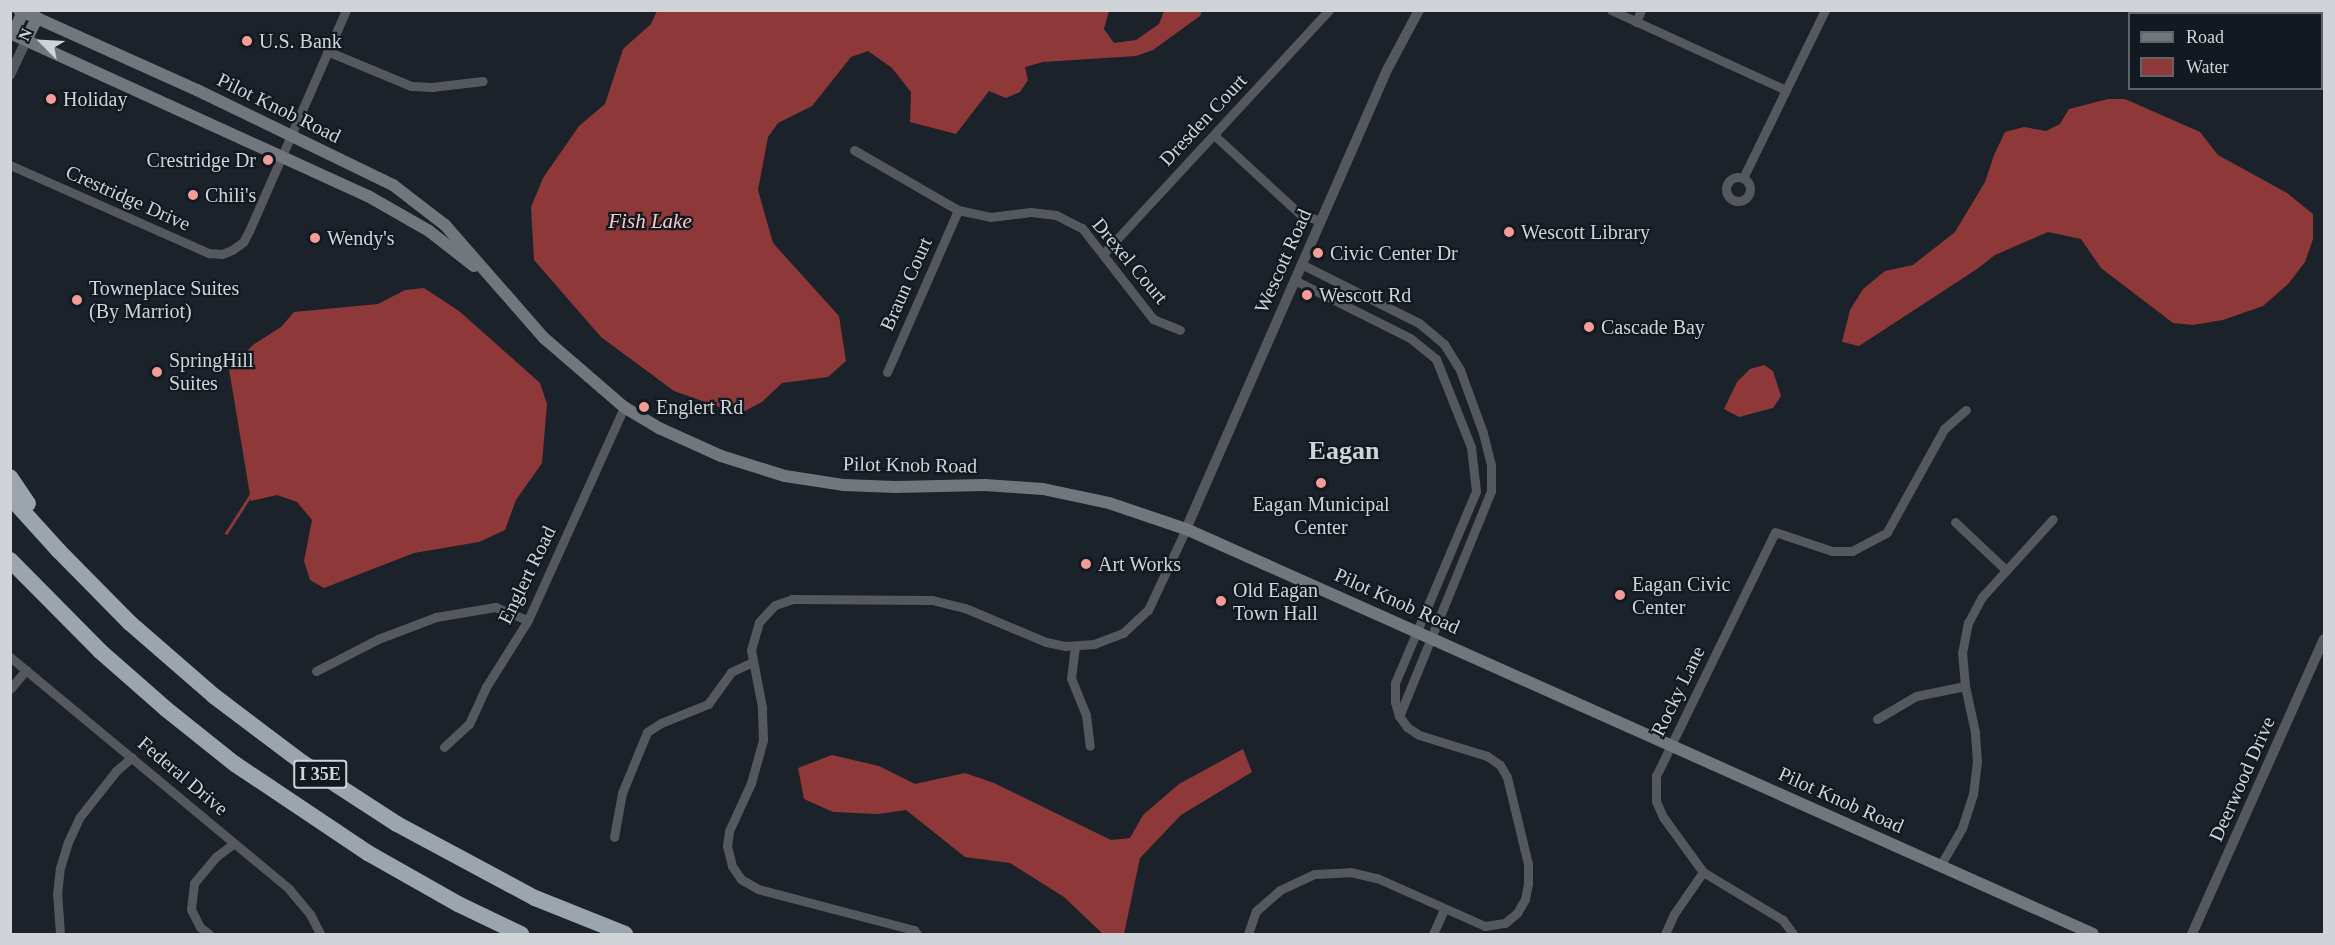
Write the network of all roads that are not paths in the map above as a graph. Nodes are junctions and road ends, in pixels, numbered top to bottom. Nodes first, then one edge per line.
1 (346, 10) edge
2 (1329, 10) edge
3 (1611, 10) edge
4 (1641, 10) edge
5 (1825, 10) edge
6 (22, 11) edge
7 (1416, 11) edge
8 (38, 14) edge
9 (1636, 22) junction
10 (11, 36) edge
11 (26, 40) junction
12 (327, 51) junction
13 (10, 75) edge
14 (483, 81) dead end
15 (1786, 90) junction
16 (291, 135) junction
17 (1214, 135) junction
18 (854, 150) dead end
19 (281, 157) junction
20 (10, 165) edge
21 (1743, 178) dead end
22 (958, 210) junction
23 (1320, 221) junction
24 (1104, 253) junction
25 (1301, 264) junction
26 (1294, 280) junction
27 (494, 281) junction
28 (1180, 330) dead end
29 (887, 372) dead end
30 (624, 407) junction
31 (1966, 410) dead end
32 (10, 477) edge
33 (10, 496) edge
34 (2054, 519) dead end
35 (1955, 522) dead end
36 (1186, 529) junction
37 (58, 550) junction
38 (10, 560) edge
39 (2006, 570) junction
40 (528, 620) junction
41 (1415, 630) junction
42 (1432, 638) junction
43 (2325, 639) edge
44 (1075, 646) junction
45 (10, 657) edge
46 (752, 662) junction
47 (26, 670) junction
48 (316, 671) dead end
49 (1965, 686) junction
50 (10, 689) edge
51 (1399, 716) junction
52 (1877, 719) dead end
53 (1090, 746) dead end
54 (1671, 746) junction
55 (444, 747) dead end
56 (132, 757) junction
57 (614, 837) dead end
58 (234, 843) junction
59 (1940, 866) junction
60 (1703, 872) junction
61 (1444, 909) junction
62 (60, 934) edge
63 (209, 934) edge
64 (320, 934) edge
65 (521, 934) edge
66 (625, 934) edge
67 (917, 934) edge
68 (1248, 934) edge
69 (1432, 934) edge
70 (1665, 934) edge
71 (1793, 934) edge
72 (2093, 934) edge
73 (2192, 934) edge

1 - 12 street
2 - 17 street, Dresden Court
3 - 9 street
4 - 9 street
5 - 15 street
6 - 8 main road, Pilot Knob Road
6 - 10 main road
7 - 23 street, Wescott Road
8 - 11 main road
8 - 16 main road, Pilot Knob Road
9 - 15 street
10 - 11 main road, Pilot Knob Road
11 - 13 street
11 - 19 main road, Pilot Knob Road
12 - 14 street
12 - 16 street
15 - 21 street
16 - 19 street
16 - 27 main road, Pilot Knob Road
17 - 23 street
17 - 24 street, Dresden Court
18 - 22 street, Drexel Court
19 - 20 street, Crestridge Drive
19 - 27 main road, Pilot Knob Road
22 - 24 street, Drexel Court
22 - 29 street, Braun Court
23 - 25 street, Wescott Road
24 - 28 street, Drexel Court
25 - 26 street, Wescott Road
25 - 42 street
26 - 36 street, Wescott Road
26 - 41 street
27 - 30 main road, Pilot Knob Road
30 - 36 main road, Pilot Knob Road
30 - 40 street, Englert Road
31 - 54 street, Rocky Lane
32 - 37 highway
33 - 37 highway, I 35E
34 - 39 street
35 - 39 street
36 - 41 main road, Pilot Knob Road
36 - 44 street
37 - 66 highway, I 35E
38 - 65 highway, I 35E
39 - 49 street
40 - 48 street
40 - 55 street, Englert Road
41 - 42 main road, Pilot Knob Road
41 - 51 street
42 - 51 street
42 - 54 main road, Pilot Knob Road
43 - 73 street, Deerwood Drive
44 - 46 street
44 - 53 street
45 - 47 street, Federal Drive
46 - 57 street
46 - 67 street
47 - 50 street
47 - 56 street, Federal Drive
49 - 52 street
49 - 59 street
51 - 61 street
54 - 59 main road, Pilot Knob Road
54 - 60 street, Rocky Lane
56 - 58 street, Federal Drive
56 - 62 street
58 - 63 street
58 - 64 street, Federal Drive
59 - 72 main road, Pilot Knob Road
60 - 70 street
60 - 71 street, Rocky Lane
61 - 68 street
61 - 69 street

